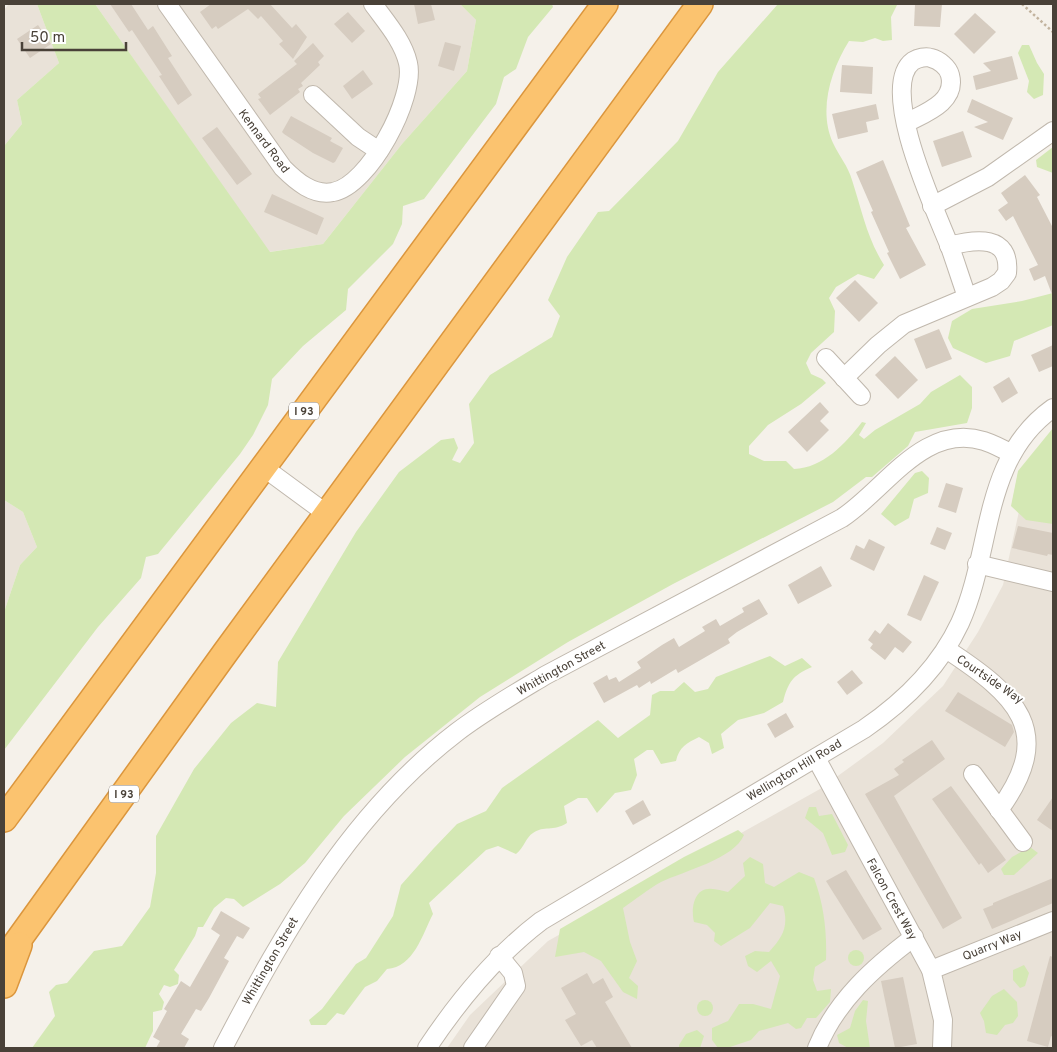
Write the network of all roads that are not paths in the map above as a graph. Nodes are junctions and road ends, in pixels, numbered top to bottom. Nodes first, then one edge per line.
1 (167, 4) edge
2 (373, 4) edge
3 (606, 4) edge
4 (700, 4) edge
5 (313, 95) dead end
6 (906, 123) dead end
7 (1053, 131) edge
8 (379, 151) junction
9 (932, 206) junction
10 (949, 246) junction
11 (967, 297) junction
12 (826, 358) dead end
13 (844, 378) junction
14 (860, 396) dead end
15 (1053, 408) edge
16 (1012, 454) junction
17 (263, 467) junction
18 (327, 514) junction
19 (977, 564) junction
20 (1053, 582) edge
21 (946, 649) junction
22 (1042, 729) dead end
23 (816, 758) junction
24 (1042, 760) dead end
25 (973, 774) dead end
26 (1000, 810) junction
27 (4, 819) edge
28 (1023, 842) dead end
29 (1053, 921) edge
30 (23, 935) junction
31 (914, 938) junction
32 (499, 956) junction
33 (4, 960) edge
34 (932, 970) junction
35 (4, 985) edge
36 (223, 1048) edge
37 (427, 1048) edge
38 (472, 1048) edge
39 (817, 1048) edge
40 (942, 1048) edge

1 - 8 street, Kennard Road
2 - 8 street, Kennard Road
3 - 17 highway, I 93
4 - 18 highway, I 93
5 - 8 street
6 - 9 street
7 - 9 street
9 - 10 street
10 - 11 street
10 - 11 street
11 - 13 street
12 - 13 street
13 - 14 street
15 - 16 street, Wellington Hill Road
16 - 19 street, Wellington Hill Road
16 - 36 street, Whittington Street
17 - 18 street
17 - 27 highway, I 93
18 - 30 highway, I 93
19 - 20 street
19 - 21 street, Wellington Hill Road
21 - 22 street, Courtside Way
21 - 23 street, Wellington Hill Road
23 - 31 street, Falcon Crest Way
23 - 32 street, Wellington Hill Road
24 - 26 street
25 - 26 street
26 - 28 street
29 - 34 street, Quarry Way
30 - 33 highway, I 93
30 - 35 highway
31 - 34 street, Falcon Crest Way
31 - 39 street
32 - 37 street, Wellington Hill Road
32 - 38 street
34 - 40 street, Falcon Crest Way

